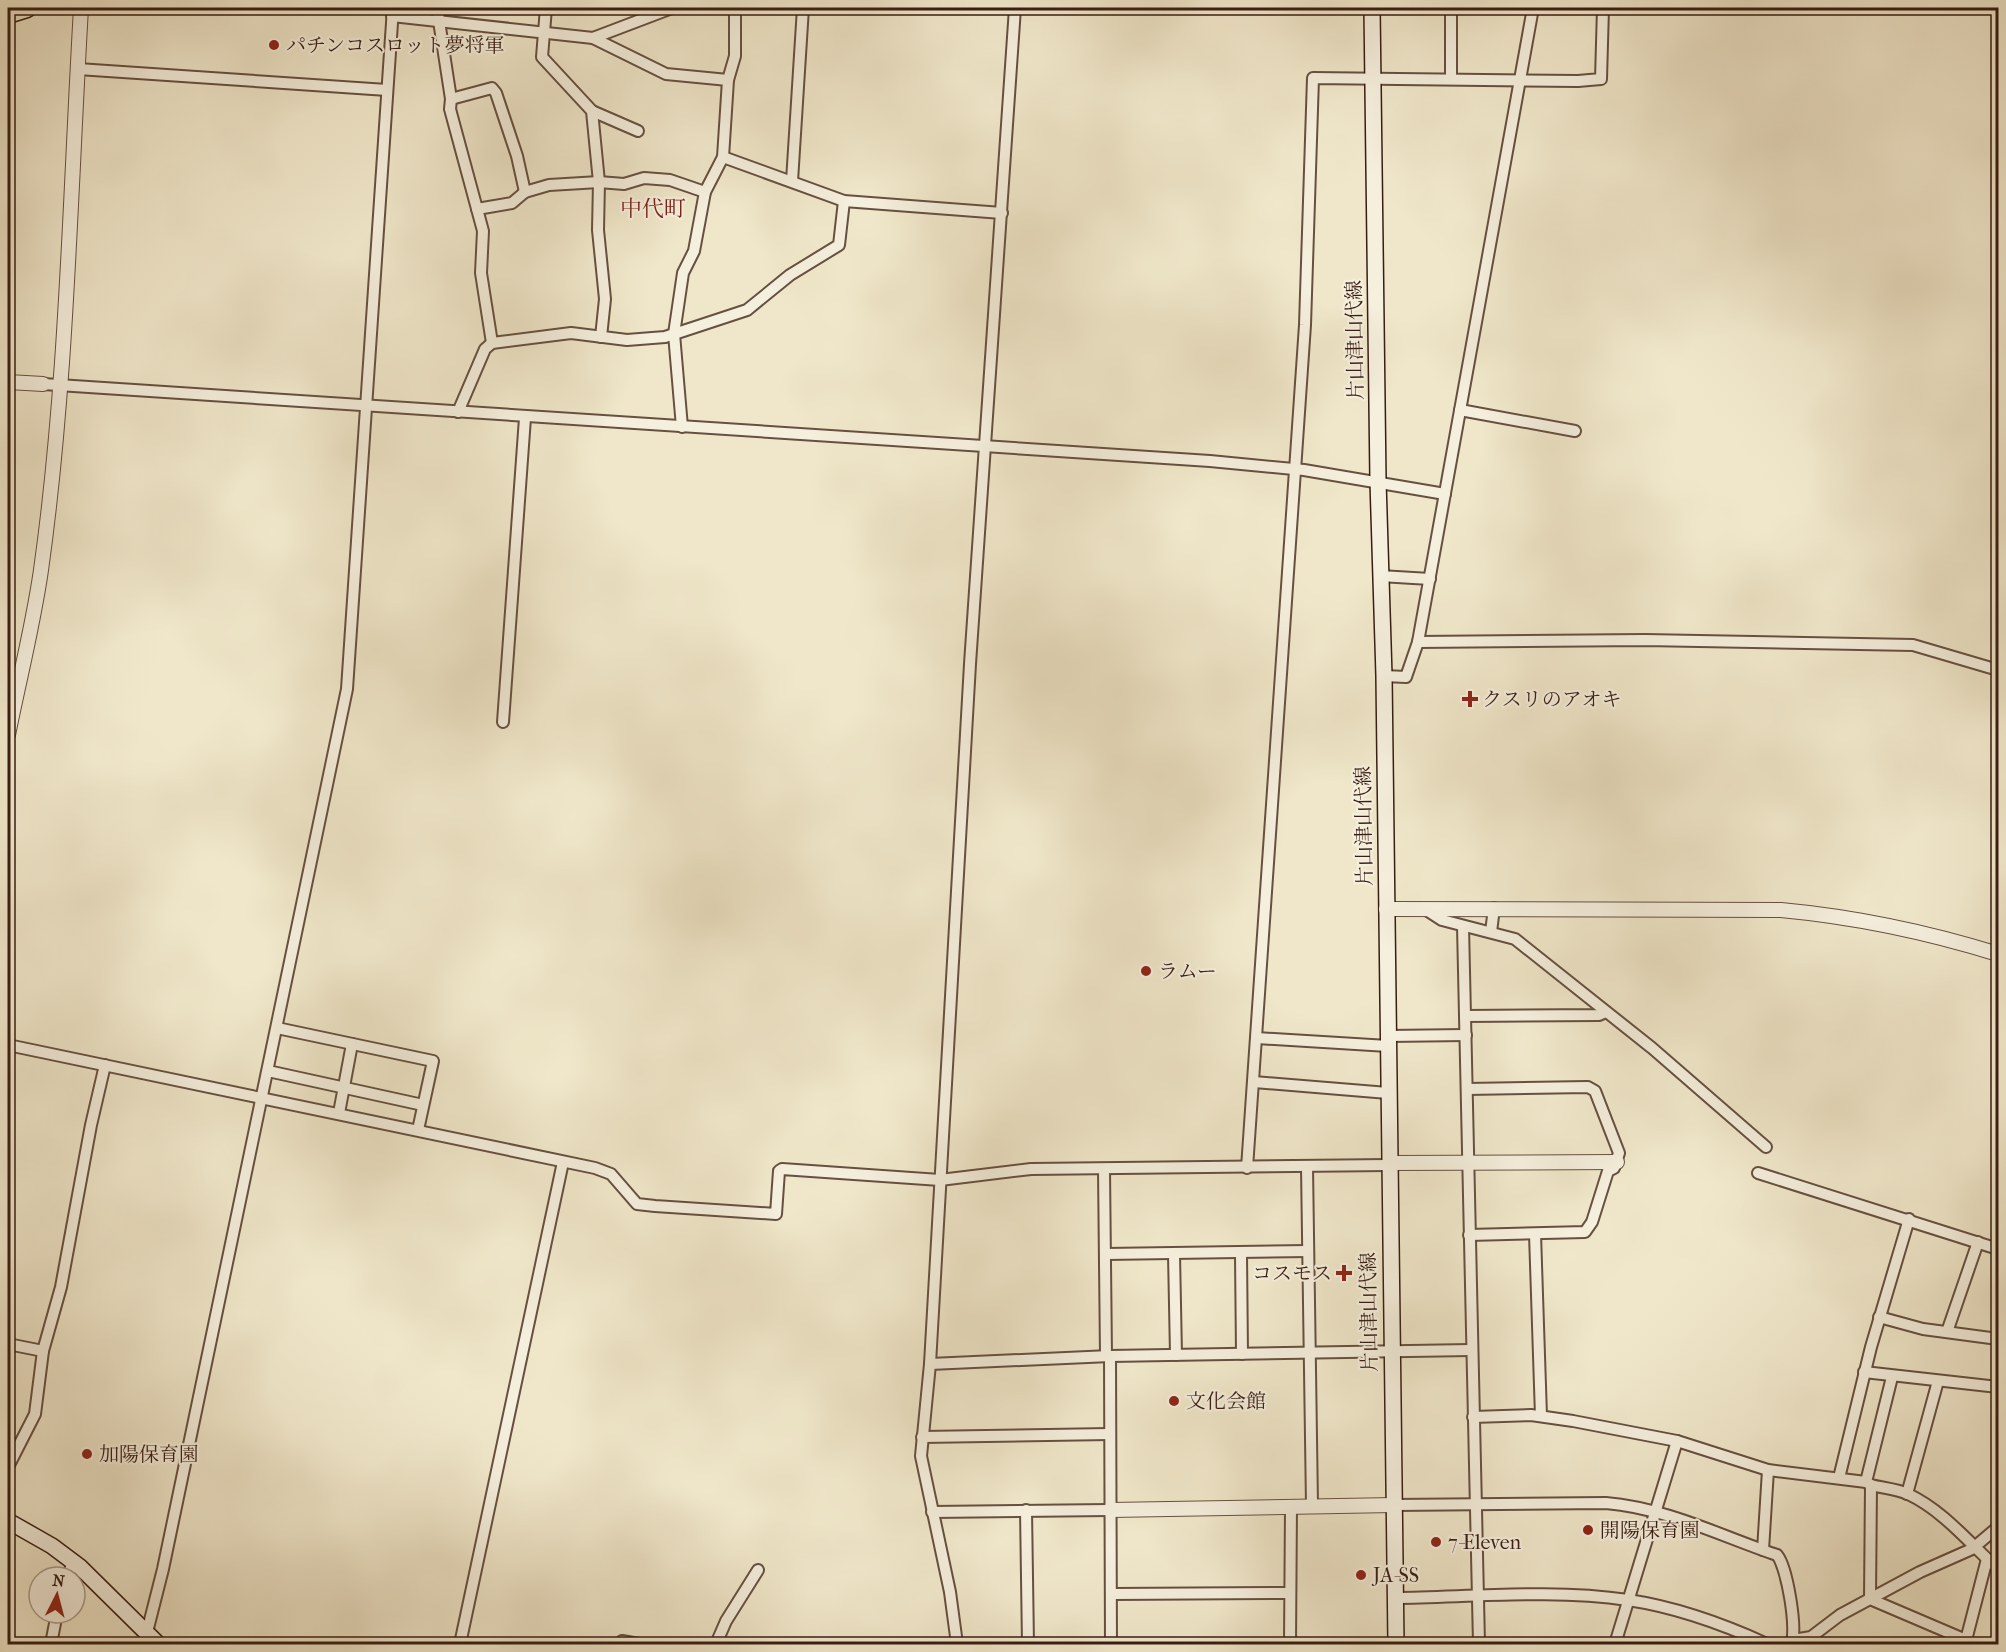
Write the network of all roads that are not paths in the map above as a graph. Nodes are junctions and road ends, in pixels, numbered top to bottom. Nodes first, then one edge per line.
1 (27, 8) edge
2 (81, 8) edge
3 (437, 8) edge
4 (546, 8) edge
5 (672, 8) edge
6 (735, 8) edge
7 (803, 8) edge
8 (1015, 8) edge
9 (1372, 8) edge
10 (1451, 8) edge
11 (1533, 8) edge
12 (1603, 8) edge
13 (392, 12) edge
14 (8, 14) edge
15 (439, 22) junction
16 (545, 32) junction
17 (593, 38) junction
18 (78, 69) junction
19 (1451, 79) junction
20 (728, 80) junction
21 (1374, 80) junction
22 (1520, 80) junction
23 (387, 90) junction
24 (451, 99) junction
25 (592, 111) junction
26 (638, 131) dead end
27 (723, 157) junction
28 (792, 181) junction
29 (599, 182) junction
30 (525, 192) junction
31 (705, 192) junction
32 (844, 201) junction
33 (477, 209) junction
34 (1002, 213) junction
35 (674, 334) junction
36 (601, 337) junction
37 (492, 343) junction
38 (8, 382) edge
39 (43, 384) joint
40 (58, 385) junction
41 (367, 406) junction
42 (1460, 410) junction
43 (458, 412) junction
44 (525, 418) junction
45 (682, 427) junction
46 (1575, 431) dead end
47 (987, 448) junction
48 (1295, 468) junction
49 (1378, 481) junction
50 (1445, 494) junction
51 (1380, 576) junction
52 (1430, 579) junction
53 (1418, 642) junction
54 (1998, 670) edge
55 (1384, 676) junction
56 (503, 722) dead end
57 (8, 735) edge
58 (1494, 908) junction
59 (1386, 909) junction
60 (1425, 909) junction
61 (1463, 926) junction
62 (1491, 932) junction
63 (1998, 954) edge
64 (1606, 1012) junction
65 (1466, 1016) junction
66 (277, 1028) junction
67 (1466, 1035) junction
68 (1257, 1038) junction
69 (1388, 1041) junction
70 (352, 1044) junction
71 (8, 1045) edge
72 (105, 1065) junction
73 (268, 1071) junction
74 (1254, 1082) junction
75 (343, 1088) junction
76 (1467, 1089) junction
77 (1388, 1093) junction
78 (262, 1098) junction
79 (423, 1105) junction
80 (339, 1113) junction
81 (418, 1130) junction
82 (1766, 1147) dead end
83 (563, 1162) junction
84 (1467, 1162) junction
85 (1617, 1162) junction
86 (1389, 1164) junction
87 (1247, 1167) junction
88 (1307, 1167) junction
89 (1104, 1169) junction
90 (1758, 1173) dead end
91 (940, 1180) junction
92 (1909, 1220) junction
93 (1535, 1234) junction
94 (1469, 1235) junction
95 (1978, 1242) junction
96 (1998, 1249) edge
97 (1308, 1251) junction
98 (1106, 1254) junction
99 (1174, 1254) junction
100 (1241, 1254) junction
101 (1879, 1317) junction
102 (1947, 1332) junction
103 (1998, 1339) edge
104 (8, 1344) edge
105 (1471, 1350) junction
106 (43, 1351) junction
107 (1311, 1352) junction
108 (1390, 1352) junction
109 (1176, 1354) junction
110 (1242, 1354) junction
111 (1108, 1356) junction
112 (930, 1364) junction
113 (1864, 1372) junction
114 (1892, 1377) junction
115 (1938, 1381) junction
116 (1998, 1387) edge
117 (1541, 1416) junction
118 (1473, 1417) junction
119 (1110, 1434) junction
120 (922, 1437) junction
121 (1677, 1441) junction
122 (8, 1467) edge
123 (1768, 1470) junction
124 (1839, 1478) junction
125 (1869, 1484) junction
126 (1907, 1494) junction
127 (1476, 1504) junction
128 (1312, 1505) junction
129 (1394, 1505) junction
130 (1291, 1506) junction
131 (1026, 1510) junction
132 (1110, 1510) junction
133 (932, 1512) junction
134 (1654, 1512) junction
135 (8, 1521) edge
136 (1998, 1527) edge
137 (1977, 1546) junction
138 (1763, 1550) junction
139 (1987, 1559) junction
140 (73, 1561) junction
141 (72, 1565) edge
142 (1998, 1569) edge
143 (758, 1570) dead end
144 (1289, 1593) junction
145 (1112, 1594) junction
146 (1478, 1597) junction
147 (1395, 1598) junction
148 (1870, 1599) junction
149 (1627, 1600) junction
150 (55, 1625) edge
151 (150, 1641) edge
152 (1792, 1642) edge
153 (1965, 1642) edge
154 (51, 1644) edge
155 (460, 1644) edge
156 (621, 1644) edge
157 (639, 1644) edge
158 (716, 1644) edge
159 (957, 1644) edge
160 (1028, 1644) edge
161 (1111, 1644) edge
162 (1290, 1644) edge
163 (1396, 1644) edge
164 (1479, 1644) edge
165 (1615, 1644) edge
166 (1767, 1644) edge

1 - 14 highway
2 - 18 street
3 - 15 street
4 - 16 street
5 - 17 street
6 - 20 street
7 - 28 street
8 - 34 street
9 - 21 main road, 片山津山代線
10 - 19 street
11 - 22 street
12 - 22 street
13 - 15 street
13 - 23 street
15 - 16 street
15 - 24 street
16 - 17 street
16 - 25 street
17 - 20 street
18 - 23 street
18 - 40 street
19 - 21 street
19 - 22 street
20 - 27 street
21 - 48 street
21 - 49 main road, 片山津山代線
22 - 42 street
23 - 41 street
24 - 30 street
24 - 33 street
25 - 26 street
25 - 29 street
27 - 28 street
27 - 31 street
28 - 32 street
29 - 30 street
29 - 31 street
29 - 36 street
30 - 33 street
31 - 35 street
32 - 34 street
32 - 35 street
33 - 37 street
34 - 47 street
35 - 36 street
35 - 45 street
36 - 37 street
37 - 43 street
38 - 39 street
39 - 40 street
40 - 41 street
40 - 57 street
41 - 43 street
41 - 66 street
42 - 46 street
42 - 50 street
43 - 44 street
44 - 45 street
44 - 56 street
45 - 47 street
47 - 48 street
47 - 91 street
48 - 49 street
48 - 68 street
49 - 50 street
49 - 51 main road, 片山津山代線
50 - 52 street
51 - 52 street
51 - 55 main road, 片山津山代線
52 - 53 street
53 - 54 street
53 - 55 street
55 - 59 main road, 片山津山代線
58 - 60 street
58 - 62 street
58 - 63 street
59 - 60 street
59 - 69 main road, 片山津山代線
60 - 61 street
61 - 62 street
61 - 65 street
62 - 64 street
64 - 65 street
64 - 82 street
65 - 67 street
66 - 70 street
66 - 73 street
67 - 69 street
67 - 76 street
68 - 69 street
68 - 74 street
69 - 77 main road, 片山津山代線
70 - 75 street
70 - 79 street
71 - 72 street
72 - 78 street
72 - 106 street
73 - 75 street
73 - 78 street
74 - 77 street
74 - 87 street
75 - 79 street
75 - 80 street
76 - 84 street
76 - 85 street
77 - 86 main road, 片山津山代線
78 - 80 street
78 - 151 street
79 - 81 street
80 - 81 street
81 - 83 street
83 - 91 street
83 - 155 street
84 - 85 street
84 - 86 street
84 - 94 street
85 - 93 street
86 - 88 street
86 - 108 main road, 片山津山代線
87 - 88 street
87 - 89 street
88 - 97 street
89 - 91 street
89 - 98 street
90 - 92 street
91 - 112 street
92 - 95 street
92 - 101 street
93 - 94 street
93 - 117 street
94 - 105 street
95 - 96 street
95 - 102 street
97 - 100 street
97 - 107 street
98 - 99 street
98 - 111 street
99 - 100 street
99 - 109 street
100 - 110 street
101 - 102 street
101 - 113 street
102 - 103 street
104 - 106 street
105 - 108 street
105 - 118 street
106 - 122 street
107 - 108 street
107 - 110 street
107 - 128 street
108 - 129 main road, 片山津山代線
109 - 110 street
109 - 111 street
111 - 112 street
111 - 119 street
112 - 120 street
113 - 114 street
113 - 124 street
114 - 115 street
114 - 125 street
115 - 116 street
115 - 126 street
117 - 118 street
117 - 121 street
118 - 127 street
119 - 120 street
119 - 132 street
120 - 133 street
121 - 123 street
121 - 134 street
123 - 124 street
123 - 138 street
124 - 125 street
125 - 126 street
125 - 148 street
126 - 137 street
127 - 129 street
127 - 134 street
127 - 146 street
128 - 129 street
128 - 130 street
129 - 147 main road, 片山津山代線
130 - 132 street
130 - 144 street
131 - 132 street
131 - 133 street
131 - 160 street
132 - 145 street
133 - 159 street
134 - 138 street
134 - 149 street
135 - 140 main road
136 - 137 street
137 - 139 street
137 - 148 street
138 - 152 street
139 - 142 street
139 - 153 street
140 - 141 street
140 - 151 main road
143 - 158 street
144 - 145 street
144 - 162 street
145 - 161 street
146 - 147 street
146 - 149 street
146 - 164 street
147 - 163 main road, 片山津山代線
148 - 152 street
148 - 153 street
149 - 165 street
149 - 166 street
150 - 154 street
156 - 157 street

